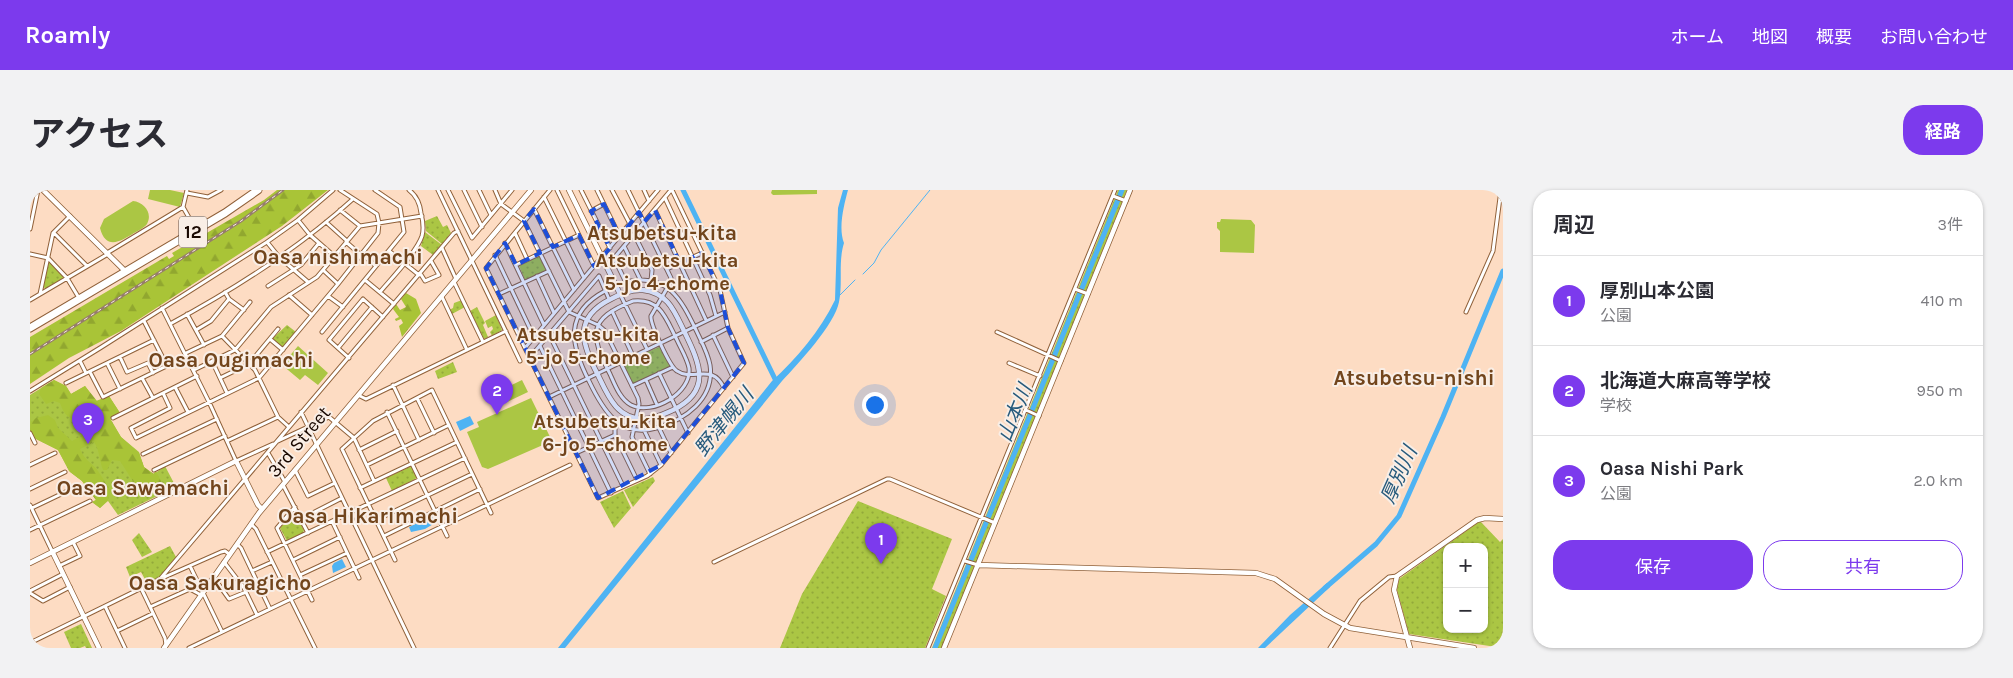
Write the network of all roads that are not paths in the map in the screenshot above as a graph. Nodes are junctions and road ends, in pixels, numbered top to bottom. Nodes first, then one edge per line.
1 (38, 190) edge
2 (43, 190) edge
3 (210, 190) edge
4 (221, 190) edge
5 (333, 190) edge
6 (340, 190) edge
7 (375, 190) edge
8 (409, 190) edge
9 (438, 190) edge
10 (448, 190) edge
11 (464, 190) edge
12 (479, 190) edge
13 (495, 190) edge
14 (531, 190) edge
15 (550, 190) edge
16 (557, 190) edge
17 (569, 190) edge
18 (581, 190) edge
19 (597, 190) edge
20 (612, 190) edge
21 (628, 190) edge
22 (644, 190) edge
23 (658, 190) edge
24 (671, 190) edge
25 (1115, 190) edge
26 (1130, 190) edge
27 (1501, 190) edge
28 (187, 191) edge
29 (256, 191) edge
30 (511, 191) edge
31 (1114, 196) junction
32 (208, 197) junction
33 (544, 197) junction
34 (664, 198) junction
35 (353, 199) junction
36 (1124, 200) junction
37 (649, 201) junction
38 (501, 204) junction
39 (604, 204) junction
40 (183, 207) junction
41 (534, 209) junction
42 (340, 210) junction
43 (655, 210) junction
44 (591, 211) junction
45 (512, 212) junction
46 (640, 212) junction
47 (491, 215) junction
48 (70, 216) junction
49 (422, 216) junction
50 (403, 219) junction
51 (298, 220) junction
52 (524, 220) junction
53 (326, 222) junction
54 (644, 222) junction
55 (379, 223) junction
56 (630, 224) junction
57 (360, 226) junction
58 (482, 227) junction
59 (30, 229) edge
60 (196, 230) junction
61 (458, 231) junction
62 (514, 232) junction
63 (53, 233) junction
64 (634, 234) junction
65 (310, 235) junction
66 (579, 235) junction
67 (620, 237) junction
68 (566, 241) junction
69 (267, 242) junction
70 (347, 242) junction
71 (319, 244) junction
72 (505, 244) junction
73 (624, 246) junction
74 (553, 247) junction
75 (442, 248) junction
76 (610, 248) junction
77 (389, 251) junction
78 (107, 253) junction
79 (540, 253) junction
80 (702, 253) junction
81 (30, 254) edge
82 (362, 254) junction
83 (496, 255) junction
84 (334, 256) junction
85 (279, 257) junction
86 (693, 257) junction
87 (48, 258) junction
88 (602, 258) junction
89 (528, 259) junction
90 (431, 261) junction
91 (404, 262) junction
92 (470, 262) junction
93 (680, 263) junction
94 (516, 265) junction
95 (87, 266) junction
96 (376, 266) junction
97 (594, 266) junction
98 (668, 269) junction
99 (293, 270) junction
100 (323, 270) junction
101 (549, 270) junction
102 (126, 272) junction
103 (420, 274) junction
104 (537, 276) junction
105 (68, 278) junction
106 (584, 278) junction
107 (640, 279) junction
108 (365, 280) junction
109 (455, 280) junction
110 (651, 281) junction
111 (308, 282) junction
112 (524, 282) junction
113 (626, 282) junction
114 (338, 284) junction
115 (268, 286) dead end
116 (512, 288) junction
117 (668, 288) junction
118 (574, 290) junction
119 (605, 290) junction
120 (1076, 290) junction
121 (224, 291) junction
122 (630, 291) junction
123 (380, 292) junction
124 (1086, 293) junction
125 (40, 294) junction
126 (499, 294) junction
127 (620, 294) junction
128 (289, 296) junction
129 (328, 296) junction
130 (442, 297) junction
131 (662, 297) junction
132 (80, 299) junction
133 (229, 299) junction
134 (609, 299) junction
135 (30, 300) edge
136 (250, 302) dead end
137 (564, 302) junction
138 (394, 304) junction
139 (625, 305) junction
140 (656, 306) junction
141 (343, 307) junction
142 (372, 307) junction
143 (162, 308) junction
144 (244, 310) junction
145 (612, 311) junction
146 (569, 312) junction
147 (725, 312) junction
148 (1466, 312) dead end
149 (187, 314) junction
150 (554, 314) junction
151 (312, 315) junction
152 (383, 316) junction
153 (578, 316) junction
154 (716, 316) junction
155 (587, 320) junction
156 (706, 320) junction
157 (144, 321) junction
158 (170, 324) junction
159 (544, 325) junction
160 (598, 325) junction
161 (694, 326) junction
162 (30, 328) edge
163 (728, 328) junction
164 (278, 329) dead end
165 (196, 330) junction
166 (506, 331) junction
167 (684, 331) junction
168 (322, 332) dead end
169 (997, 332) dead end
170 (549, 334) junction
171 (222, 336) junction
172 (674, 336) junction
173 (714, 336) junction
174 (534, 337) junction
175 (270, 339) junction
176 (154, 340) junction
177 (483, 342) junction
178 (661, 342) junction
179 (701, 342) junction
180 (204, 345) junction
181 (540, 346) junction
182 (338, 348) junction
183 (525, 348) junction
184 (647, 349) junction
185 (235, 350) junction
186 (283, 350) junction
187 (467, 350) junction
188 (186, 355) junction
189 (1049, 355) junction
190 (633, 356) junction
191 (120, 357) junction
192 (530, 357) junction
193 (349, 358) junction
194 (1059, 360) junction
195 (80, 361) junction
196 (212, 361) junction
197 (520, 361) dead end
198 (620, 362) junction
199 (107, 363) junction
200 (1009, 363) dead end
201 (249, 364) junction
202 (167, 366) junction
203 (673, 367) junction
204 (607, 368) junction
205 (194, 370) junction
206 (88, 372) junction
207 (153, 373) junction
208 (597, 373) junction
209 (659, 374) junction
210 (689, 374) junction
211 (700, 374) junction
212 (710, 375) junction
213 (197, 376) junction
214 (1040, 376) junction
215 (733, 377) junction
216 (142, 378) junction
217 (220, 378) junction
218 (259, 378) junction
219 (587, 378) junction
220 (646, 380) junction
221 (66, 383) dead end
222 (393, 385) junction
223 (574, 385) junction
224 (632, 386) junction
225 (175, 387) junction
226 (724, 388) junction
227 (120, 389) junction
228 (30, 391) edge
229 (562, 391) junction
230 (163, 393) junction
231 (227, 393) junction
232 (358, 395) junction
233 (549, 397) junction
234 (152, 398) junction
235 (417, 398) junction
236 (671, 398) junction
237 (209, 402) junction
238 (402, 405) junction
239 (657, 405) junction
240 (638, 408) junction
241 (676, 408) junction
242 (1027, 410) junction
243 (188, 412) junction
244 (301, 412) junction
245 (387, 412) junction
246 (1036, 414) junction
247 (278, 417) junction
248 (113, 418) dead end
249 (636, 418) junction
250 (680, 418) junction
251 (217, 419) junction
252 (335, 422) junction
253 (618, 422) junction
254 (309, 426) junction
255 (449, 426) junction
256 (289, 427) junction
257 (659, 428) junction
258 (633, 429) junction
259 (644, 430) junction
260 (397, 431) junction
261 (30, 433) edge
262 (434, 433) junction
263 (688, 433) junction
264 (615, 435) junction
265 (225, 436) junction
266 (354, 438) junction
267 (419, 440) junction
268 (227, 441) junction
269 (601, 441) junction
270 (276, 442) junction
271 (457, 442) junction
272 (316, 444) junction
273 (30, 445) edge
274 (404, 447) junction
275 (589, 447) junction
276 (359, 450) junction
277 (55, 452) dead end
278 (267, 452) junction
279 (576, 453) junction
280 (671, 453) junction
281 (143, 454) dead end
282 (465, 458) junction
283 (236, 461) junction
284 (412, 463) junction
285 (30, 465) edge
286 (367, 465) junction
287 (570, 465) dead end
288 (661, 465) junction
289 (154, 470) dead end
290 (295, 470) junction
291 (66, 472) dead end
292 (472, 474) junction
293 (650, 474) junction
294 (420, 479) junction
295 (245, 480) junction
296 (637, 480) junction
297 (374, 481) junction
298 (335, 482) junction
299 (284, 484) junction
300 (78, 486) dead end
301 (623, 486) junction
302 (360, 488) junction
303 (30, 489) edge
304 (480, 489) junction
305 (611, 492) junction
306 (427, 495) junction
307 (342, 498) junction
308 (90, 501) dead end
309 (368, 504) junction
310 (487, 505) junction
311 (30, 506) edge
312 (295, 507) junction
313 (262, 509) junction
314 (435, 511) junction
315 (350, 513) junction
316 (491, 513) dead end
317 (983, 518) junction
318 (301, 519) junction
319 (1503, 519) edge
320 (376, 520) junction
321 (332, 522) junction
322 (995, 523) junction
323 (251, 524) junction
324 (40, 525) junction
325 (443, 527) junction
326 (30, 530) edge
327 (308, 533) junction
328 (384, 536) junction
329 (447, 536) dead end
330 (340, 538) junction
331 (72, 541) junction
332 (237, 544) junction
333 (284, 544) junction
334 (52, 551) junction
335 (267, 552) junction
336 (391, 552) junction
337 (347, 553) junction
338 (230, 554) junction
339 (293, 560) junction
340 (395, 560) dead end
341 (372, 561) junction
342 (966, 561) junction
343 (30, 562) edge
344 (224, 562) junction
345 (272, 562) junction
346 (714, 562) dead end
347 (979, 565) junction
348 (59, 566) junction
349 (190, 566) junction
350 (355, 569) junction
351 (252, 571) junction
352 (63, 574) junction
353 (300, 575) junction
354 (1397, 576) junction
355 (213, 577) junction
356 (359, 578) dead end
357 (160, 579) junction
358 (70, 587) junction
359 (141, 588) junction
360 (30, 592) edge
361 (246, 592) junction
362 (308, 592) junction
363 (202, 594) junction
364 (291, 600) junction
365 (312, 600) dead end
366 (105, 606) junction
367 (150, 607) junction
368 (270, 609) junction
369 (152, 614) junction
370 (256, 615) junction
371 (84, 616) junction
372 (1344, 625) junction
373 (117, 631) junction
374 (222, 632) junction
375 (1406, 637) junction
376 (30, 643) edge
377 (166, 647) edge
378 (100, 648) edge
379 (125, 648) edge
380 (172, 648) edge
381 (189, 648) edge
382 (315, 648) edge
383 (414, 648) edge
384 (928, 648) edge
385 (944, 648) edge
386 (1330, 648) edge
387 (1410, 648) edge
388 (1474, 648) edge

1 - 59 street
2 - 48 street
3 - 32 street
4 - 32 street
5 - 51 street
6 - 35 street
7 - 50 street
8 - 49 street
9 - 61 street
10 - 58 street
11 - 58 street
12 - 47 street
13 - 38 street
14 - 45 street, 3rd Street
15 - 33 street
16 - 66 street
17 - 88 street
18 - 44 street
19 - 39 street
20 - 56 street
21 - 46 street
22 - 37 street
23 - 37 street
24 - 34 street
24 - 80 street
25 - 31 street
26 - 36 street
27 - 148 street
28 - 32 street
28 - 40 street
29 - 60 highway, 12
30 - 38 street
31 - 36 street
31 - 120 street
33 - 41 street
33 - 68 street
34 - 43 street
34 - 86 street
35 - 42 street
35 - 55 street
36 - 124 street
37 - 46 street
38 - 45 street
38 - 47 street
39 - 44 street
39 - 67 street
40 - 60 street
40 - 78 street
41 - 52 street
41 - 74 street
42 - 53 street
42 - 57 street
43 - 54 street
43 - 93 street
44 - 76 street
45 - 52 street
45 - 92 street, 3rd Street
46 - 54 street
46 - 56 street
47 - 58 street
48 - 63 street
48 - 78 street
49 - 50 street
49 - 91 street
50 - 55 street
50 - 77 street
51 - 65 street
51 - 69 street
52 - 62 street
52 - 79 street
53 - 65 street
53 - 70 street
54 - 64 street
54 - 98 street
55 - 57 street
55 - 82 street
56 - 67 street
57 - 70 street
60 - 102 highway, 12
61 - 75 street
61 - 92 street
62 - 72 street
62 - 89 street
63 - 87 street
63 - 95 street
64 - 73 street
64 - 110 street
65 - 71 street
65 - 85 street
66 - 68 street
66 - 97 street
67 - 76 street
68 - 74 street
68 - 106 street
69 - 85 street
69 - 143 street
70 - 82 street
70 - 84 street
71 - 84 street
71 - 99 street
72 - 83 street
72 - 94 street
73 - 107 street
73 - 113 street
74 - 79 street
74 - 118 street
75 - 90 street
75 - 109 street
76 - 88 street
77 - 91 street
77 - 96 street
78 - 95 street
78 - 102 street
79 - 89 street
79 - 101 street
80 - 86 street
80 - 147 street
81 - 87 street
82 - 96 street
82 - 114 street
83 - 116 street
83 - 126 street
84 - 100 street
85 - 99 street
85 - 121 street
86 - 93 street
86 - 154 street
87 - 105 street
87 - 125 street
88 - 97 street
88 - 127 street
89 - 94 street
90 - 103 street
90 - 103 street
91 - 103 street
91 - 123 street
92 - 109 street, 3rd Street
92 - 166 street
93 - 98 street
93 - 156 street
94 - 112 street
95 - 105 street
96 - 108 street
97 - 106 street
98 - 117 street
99 - 111 street
99 - 115 street
100 - 111 street
100 - 114 street
101 - 104 street
101 - 137 street
102 - 132 highway, 12
103 - 138 street
104 - 112 street
104 - 150 street
105 - 125 street
105 - 132 street
106 - 118 street
107 - 110 street
107 - 113 street
108 - 123 street
108 - 141 street
109 - 130 street, 3rd Street
109 - 177 street
110 - 117 street
111 - 128 street
112 - 116 street
112 - 159 street
113 - 122 street
114 - 129 street
116 - 126 street
116 - 174 street
117 - 131 street
117 - 161 street
118 - 137 street
119 - 134 street
119 - 146 street
119 - 153 street
120 - 124 street
120 - 189 street
121 - 133 street
121 - 149 street
122 - 127 street
122 - 131 street
123 - 138 street
124 - 194 street
125 - 135 street
126 - 183 street
127 - 134 street
127 - 139 street
128 - 151 street
128 - 185 street
129 - 141 street
129 - 151 street
130 - 187 street
130 - 232 street, 3rd Street
131 - 140 street
131 - 167 street
132 - 162 highway, 12
133 - 144 street
133 - 165 street
134 - 155 street
136 - 144 street
137 - 146 street
137 - 150 street
138 - 152 street
139 - 140 street
139 - 145 street
139 - 184 street
140 - 172 street
140 - 178 street
141 - 168 street
142 - 152 street
142 - 182 street
142 - 182 street
143 - 157 street
143 - 158 street
144 - 171 street
145 - 160 street
145 - 190 street
146 - 153 street
146 - 170 street
147 - 154 street
147 - 163 street
149 - 158 street
149 - 165 street
150 - 159 street
151 - 186 street
152 - 193 street
153 - 155 street
153 - 219 street
154 - 156 street
155 - 160 street
155 - 208 street
156 - 161 street
157 - 176 street
157 - 195 street
158 - 188 street
159 - 174 street
160 - 198 street
160 - 204 street
161 - 167 street
161 - 179 street
163 - 173 street
163 - 215 street
164 - 175 street
165 - 180 street
166 - 177 street
166 - 197 street
167 - 172 street
167 - 211 street
169 - 189 street
170 - 181 street
170 - 223 street
171 - 180 street
171 - 185 street
172 - 178 street
172 - 210 street
173 - 179 street
173 - 215 street
174 - 183 street
175 - 186 street
175 - 201 street
176 - 191 street
176 - 202 street
177 - 187 street
178 - 184 street
178 - 203 street
179 - 212 street
180 - 188 street
181 - 192 street
181 - 229 street
182 - 193 street
183 - 192 street
184 - 190 street
185 - 196 street
185 - 201 street
186 - 218 street
187 - 222 street
188 - 202 street
188 - 205 street
189 - 194 street
189 - 214 street
190 - 198 street
191 - 199 street
191 - 207 street
192 - 233 street
193 - 244 street
194 - 246 street
195 - 206 street
195 - 228 street
196 - 205 street
196 - 217 street
198 - 204 street
198 - 224 street
199 - 206 street
199 - 227 street
200 - 214 street
201 - 217 street
201 - 218 street
202 - 207 street
203 - 209 street
203 - 210 street
204 - 208 street
204 - 240 street
205 - 213 street
206 - 221 street
206 - 227 street
207 - 216 street
208 - 219 street
208 - 249 street
209 - 220 street
209 - 236 street
210 - 211 street
210 - 236 street
211 - 212 street
211 - 241 street
212 - 226 street
212 - 250 street
213 - 225 street
213 - 237 street
214 - 242 street
215 - 226 street
216 - 227 street
216 - 234 street
217 - 231 street
218 - 231 street
218 - 247 street
219 - 223 street
219 - 253 street
220 - 224 street
220 - 239 street
222 - 232 street
222 - 238 street
223 - 229 street
223 - 269 street
224 - 240 street
225 - 230 street
225 - 243 street
226 - 263 street
229 - 233 street
229 - 275 street
230 - 234 street
230 - 243 street
231 - 237 street
232 - 252 street, 3rd Street
233 - 279 street
234 - 248 street
235 - 238 street
235 - 255 street
235 - 262 street
236 - 239 street
236 - 241 street
237 - 243 street
237 - 251 street
238 - 245 street
238 - 267 street
239 - 240 street
240 - 249 street
241 - 249 street
241 - 250 street
242 - 246 street
242 - 317 street
244 - 254 street
244 - 256 street
245 - 260 street
245 - 266 street
246 - 322 street
247 - 256 street
247 - 268 street
249 - 258 street
250 - 257 street
250 - 263 street
251 - 265 street
251 - 281 street
252 - 254 street
252 - 266 street
252 - 272 street, 3rd Street
253 - 258 street
253 - 264 street
254 - 270 street
254 - 272 street
255 - 262 street
255 - 271 street
256 - 270 street
257 - 259 street
257 - 280 street
258 - 259 street
258 - 293 street
259 - 288 street
260 - 274 street
260 - 276 street
261 - 273 street
262 - 267 street
263 - 280 street
264 - 269 street
264 - 296 street
265 - 268 street
265 - 289 street
266 - 276 street
266 - 302 street
267 - 274 street
268 - 283 street
269 - 275 street
269 - 301 street
270 - 278 street
270 - 283 street
271 - 282 street
271 - 284 street
272 - 290 street, 3rd Street
272 - 298 street
274 - 284 street
274 - 286 street
275 - 279 street
275 - 305 street
276 - 286 street
277 - 285 street
278 - 295 street
278 - 299 street
279 - 305 street
280 - 288 street
282 - 292 street
282 - 294 street
283 - 295 street
283 - 331 street
284 - 294 street
284 - 297 street
286 - 297 street
287 - 310 street
288 - 293 street
290 - 298 street
290 - 299 street, 3rd Street
291 - 303 street
292 - 304 street
292 - 306 street
293 - 296 street
294 - 306 street
294 - 309 street
295 - 313 street
295 - 357 street
296 - 301 street
297 - 302 street
298 - 307 street
299 - 312 street
299 - 313 street, 3rd Street
300 - 311 street
301 - 305 street
302 - 309 street
304 - 310 street
304 - 314 street
306 - 314 street
306 - 320 street
307 - 315 street
307 - 318 street
308 - 324 street
309 - 315 street
309 - 320 street
310 - 316 street
310 - 325 street
311 - 324 street
312 - 318 street
312 - 333 street
313 - 323 street, 3rd Street
314 - 325 street
314 - 328 street
315 - 321 street
315 - 341 street
317 - 322 street
317 - 342 street
317 - 346 street
318 - 327 street
319 - 354 street
320 - 328 street
321 - 327 street
321 - 330 street
322 - 347 street
323 - 332 street, 3rd Street
323 - 335 street
324 - 326 street
324 - 334 street
325 - 329 street
325 - 336 street
327 - 333 street
328 - 336 street
330 - 337 street
330 - 339 street
331 - 334 street
331 - 348 street
332 - 338 street, 3rd Street
332 - 351 street
333 - 335 street
333 - 339 street
334 - 343 street
334 - 348 street
335 - 345 street
336 - 340 street
336 - 341 street
337 - 350 street
337 - 353 street
338 - 344 street, 3rd Street
338 - 349 street
339 - 353 street
341 - 350 street
341 - 383 street
342 - 347 street
342 - 384 street
344 - 355 street, 3rd Street
344 - 361 street
345 - 351 street
345 - 364 street
347 - 372 street
347 - 385 street
348 - 352 street
349 - 357 street
349 - 363 street
350 - 356 street
350 - 362 street
351 - 368 street
352 - 358 street
352 - 360 street
353 - 362 street
354 - 372 street
354 - 375 street
355 - 361 street
355 - 363 street, 3rd Street
357 - 359 street
358 - 360 street
358 - 371 street
359 - 366 street
359 - 367 street
361 - 370 street
362 - 364 street
362 - 365 street
363 - 367 street
363 - 374 street
363 - 377 street, 3rd Street
364 - 368 street
364 - 382 street
366 - 371 street
366 - 373 street
367 - 369 street
368 - 370 street
369 - 373 street
369 - 377 street
370 - 374 street
371 - 376 street
371 - 378 street
372 - 375 street
372 - 386 street
373 - 379 street
374 - 381 street
375 - 387 street
375 - 388 street
377 - 380 street

